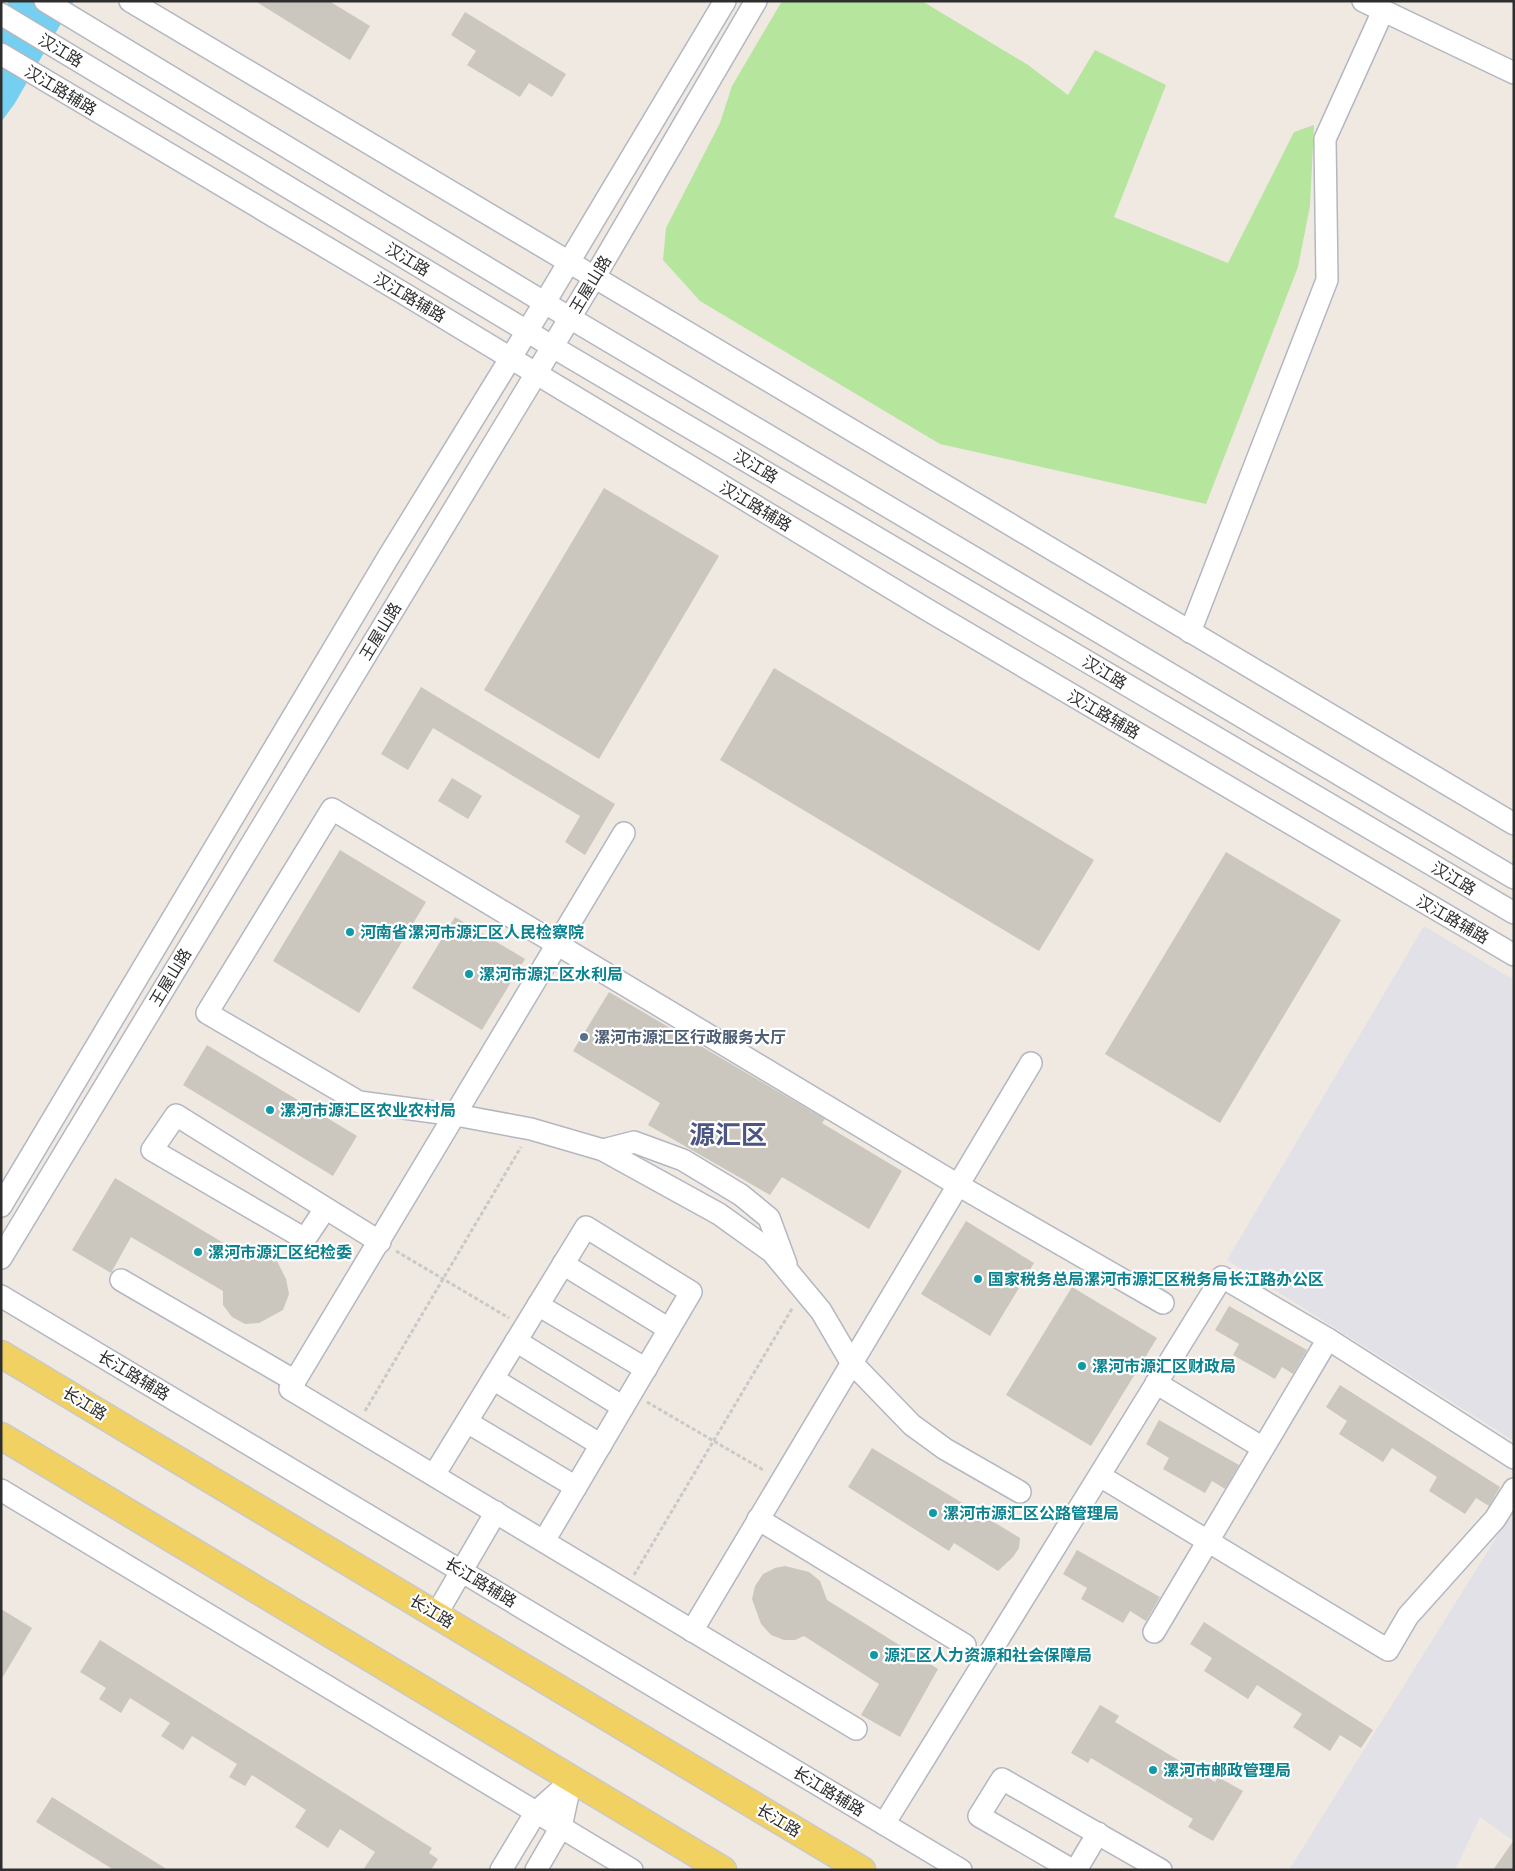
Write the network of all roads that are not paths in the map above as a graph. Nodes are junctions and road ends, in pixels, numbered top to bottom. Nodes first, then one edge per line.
1 (45, 1) edge
2 (130, 1) edge
3 (725, 1) edge
4 (756, 1) edge
5 (1363, 1) edge
6 (1383, 11) junction
7 (1, 14) edge
8 (1, 54) edge
9 (1514, 72) edge
10 (568, 263) junction
11 (594, 278) junction
12 (545, 302) junction
13 (570, 318) junction
14 (527, 331) junction
15 (553, 346) junction
16 (510, 358) junction
17 (537, 374) junction
18 (1190, 632) junction
19 (1514, 824) edge
20 (624, 833) dead end
21 (1514, 878) edge
22 (1514, 913) edge
23 (558, 944) junction
24 (1514, 955) edge
25 (1031, 1063) dead end
26 (456, 1115) junction
27 (603, 1150) junction
28 (958, 1184) junction
29 (1, 1206) edge
30 (325, 1209) junction
31 (380, 1242) junction
32 (1, 1258) edge
33 (563, 1264) junction
34 (788, 1272) junction
35 (121, 1280) dead end
36 (1, 1296) edge
37 (1163, 1303) dead end
38 (538, 1305) junction
39 (669, 1329) junction
40 (520, 1334) junction
41 (1328, 1340) junction
42 (1, 1354) edge
43 (851, 1362) junction
44 (646, 1369) junction
45 (493, 1379) junction
46 (294, 1381) junction
47 (1156, 1384) junction
48 (627, 1400) junction
49 (467, 1422) junction
50 (1, 1436) edge
51 (600, 1445) junction
52 (1263, 1448) junction
53 (1514, 1458) edge
54 (434, 1475) junction
55 (1100, 1476) junction
56 (576, 1487) junction
57 (1514, 1489) edge
58 (1, 1490) edge
59 (1020, 1492) dead end
60 (496, 1512) junction
61 (758, 1519) junction
62 (544, 1541) junction
63 (1208, 1541) junction
64 (462, 1571) junction
65 (437, 1613) junction
66 (692, 1632) junction
67 (1154, 1632) dead end
68 (965, 1645) dead end
69 (856, 1729) dead end
70 (572, 1780) junction
71 (536, 1812) junction
72 (884, 1824) junction
73 (561, 1827) junction
74 (1098, 1834) junction
75 (501, 1870) edge
76 (536, 1870) edge
77 (632, 1870) edge
78 (723, 1870) edge
79 (862, 1870) edge
80 (961, 1870) edge
81 (1072, 1870) edge
82 (1076, 1870) edge
83 (1161, 1870) edge

1 - 12 street, 汉江路
2 - 10 street
3 - 10 street, 王屋山路
4 - 11 street, 王屋山路
5 - 6 street
6 - 9 street
6 - 18 street
7 - 14 street, 汉江路
8 - 16 street, 汉江路辅路
10 - 11 street
10 - 12 street, 王屋山路
11 - 13 street, 王屋山路
11 - 18 street
12 - 13 street, 汉江路
12 - 14 street, 王屋山路
13 - 15 street, 王屋山路
13 - 21 street, 汉江路
14 - 15 street, 汉江路
14 - 16 street, 王屋山路
15 - 17 street, 王屋山路
15 - 22 street, 汉江路
16 - 17 street, 汉江路辅路
16 - 29 street, 王屋山路
17 - 24 street, 汉江路辅路
17 - 32 street, 王屋山路
18 - 19 street
20 - 23 street
23 - 26 street
23 - 26 street
23 - 28 street
25 - 28 street
26 - 27 street
26 - 31 street
27 - 34 street
27 - 34 street
28 - 37 street
28 - 43 street
30 - 30 street
30 - 31 street
31 - 46 street
33 - 38 street
33 - 39 street
33 - 39 street
34 - 43 street
35 - 46 street
36 - 64 street, 长江路辅路
38 - 40 street
38 - 44 street
39 - 44 street
40 - 45 street
40 - 48 street
41 - 47 street
41 - 52 street
41 - 53 street
42 - 65 main road, 长江路
43 - 59 street
43 - 61 street
44 - 48 street
45 - 49 street
45 - 51 street
46 - 54 street
47 - 52 street
47 - 55 street
48 - 51 street
49 - 54 street
49 - 56 street
50 - 70 main road
51 - 56 street
52 - 63 street
54 - 60 street
55 - 63 street
55 - 72 street
56 - 62 street
57 - 63 street
58 - 71 street
60 - 62 street
60 - 64 street
61 - 66 street
61 - 68 street
62 - 66 street
63 - 67 street
64 - 65 street
64 - 72 street, 长江路辅路
65 - 79 main road, 长江路
66 - 69 street
70 - 71 street
70 - 73 street
70 - 78 main road
71 - 73 street
71 - 75 street
72 - 80 street, 长江路辅路
73 - 76 street
73 - 77 street
74 - 81 street
74 - 82 street
74 - 83 street

